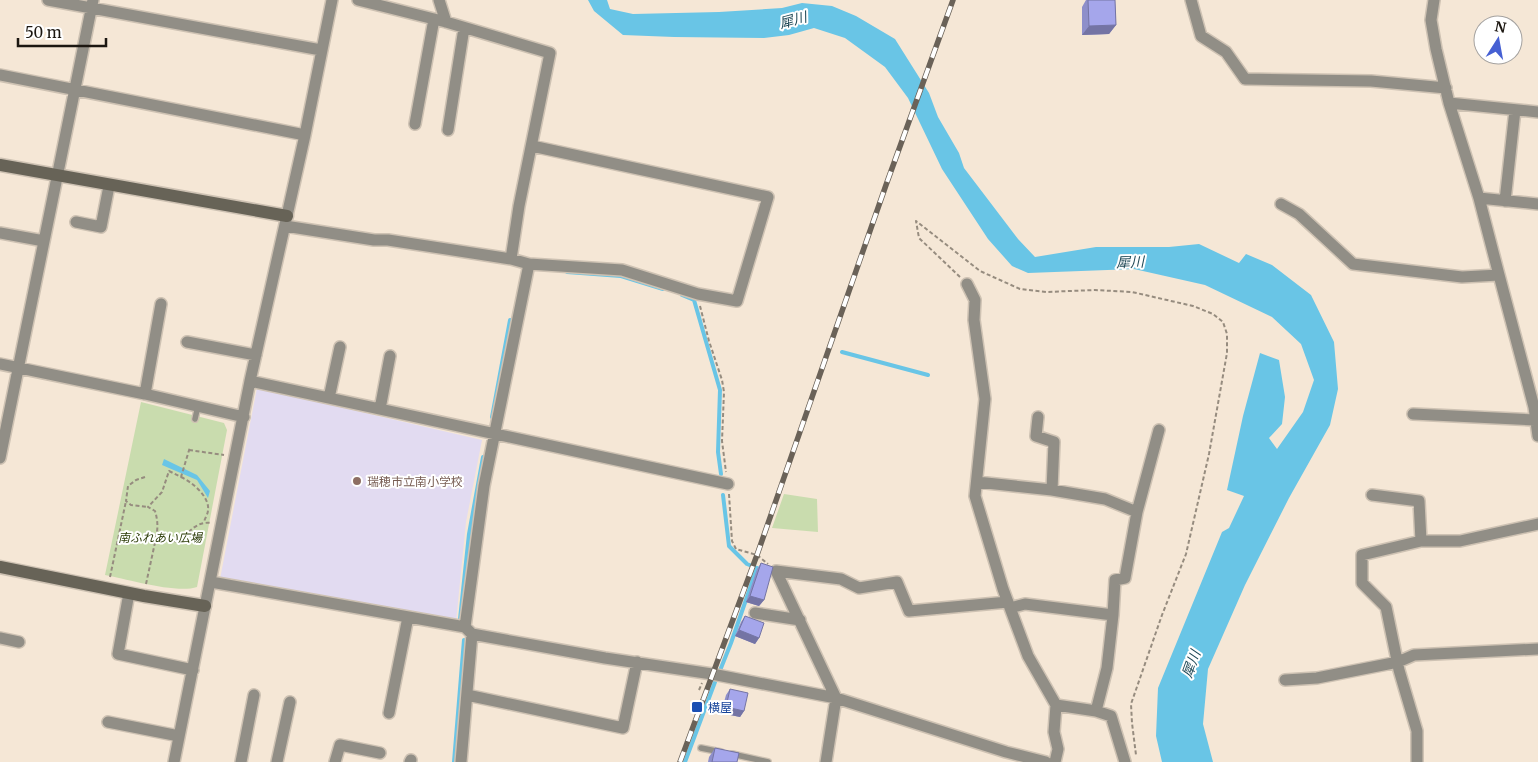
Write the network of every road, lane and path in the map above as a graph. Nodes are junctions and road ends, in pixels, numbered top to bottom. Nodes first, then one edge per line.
1 (48, 0) edge
2 (332, 0) edge
3 (358, 0) edge
4 (439, 0) edge
5 (1191, 0) edge
6 (1434, 0) edge
7 (92, 4) edge
8 (434, 19) junction
9 (446, 22) junction
10 (464, 28) junction
11 (321, 50) junction
12 (0, 75) edge
13 (1446, 88) junction
14 (75, 90) junction
15 (1449, 103) junction
16 (1515, 110) junction
17 (1538, 112) edge
18 (415, 124) dead end
19 (448, 130) dead end
20 (305, 135) junction
21 (532, 146) junction
22 (0, 165) edge
23 (57, 177) junction
24 (109, 186) junction
25 (1479, 198) junction
26 (1506, 201) junction
27 (1281, 204) dead end
28 (1538, 204) edge
29 (286, 221) junction
30 (76, 222) dead end
31 (0, 232) edge
32 (44, 241) junction
33 (511, 259) junction
34 (529, 264) junction
35 (1499, 275) junction
36 (967, 284) joint
37 (698, 294) junction
38 (161, 304) dead end
39 (187, 342) dead end
40 (340, 347) dead end
41 (256, 355) junction
42 (390, 356) dead end
43 (0, 364) edge
44 (18, 368) junction
45 (250, 382) junction
46 (144, 394) junction
47 (330, 398) junction
48 (198, 406) junction
49 (1536, 407) edge
50 (380, 409) junction
51 (1413, 414) dead end
52 (244, 417) junction
53 (1038, 417) dead end
54 (195, 419) dead end
55 (1535, 420) junction
56 (1159, 430) dead end
57 (493, 434) junction
58 (1538, 436) edge
59 (235, 457) junction
60 (0, 458) edge
61 (145, 477) dead end
62 (181, 477) junction
63 (977, 482) junction
64 (728, 484) junction
65 (1052, 490) junction
66 (1372, 495) dead end
67 (126, 501) junction
68 (148, 508) junction
69 (1137, 512) junction
70 (203, 522) junction
71 (1538, 524) edge
72 (222, 525) junction
73 (156, 538) junction
74 (1421, 541) junction
75 (0, 567) edge
76 (776, 572) junction
77 (211, 582) junction
78 (107, 589) junction
79 (129, 593) junction
80 (144, 596) junction
81 (1009, 605) junction
82 (205, 606) junction
83 (755, 613) dead end
84 (1113, 615) junction
85 (408, 617) junction
86 (800, 620) junction
87 (468, 631) junction
88 (0, 638) edge
89 (19, 642) dead end
90 (1538, 649) edge
91 (637, 662) junction
92 (1398, 662) junction
93 (192, 670) junction
94 (1284, 680) dead end
95 (701, 687) dead end
96 (699, 690) dead end
97 (254, 695) dead end
98 (467, 695) junction
99 (836, 698) junction
100 (290, 702) dead end
101 (1056, 706) junction
102 (1096, 711) junction
103 (389, 713) dead end
104 (108, 722) dead end
105 (179, 736) junction
106 (701, 748) dead end
107 (380, 753) dead end
108 (174, 762) edge
109 (241, 762) edge
110 (277, 762) edge
111 (336, 762) edge
112 (461, 762) edge
113 (768, 762) edge
114 (826, 762) edge
115 (1046, 762) edge
116 (1055, 762) edge
117 (1125, 762) edge
118 (1136, 762) edge
119 (1416, 762) edge

1 - 7 street
2 - 11 street
3 - 8 street
4 - 9 street
5 - 13 street
6 - 13 street
7 - 11 street
7 - 14 street
8 - 9 street
8 - 18 street
9 - 10 street
10 - 19 street
10 - 21 street
11 - 20 street
12 - 14 street
13 - 15 street
14 - 20 street
14 - 23 street
15 - 16 street
15 - 25 street
16 - 17 street
16 - 26 street
20 - 29 street
21 - 33 street
21 - 37 street
22 - 23 street
23 - 24 street
23 - 32 street
24 - 29 street
24 - 30 street
25 - 26 street
25 - 35 street
26 - 28 street
27 - 35 street
29 - 33 street
29 - 41 street
31 - 32 street
32 - 44 street
33 - 34 street
34 - 37 street
34 - 57 street
35 - 49 street
36 - 63 street
36 - 118 path
37 - 64 path
38 - 46 street
39 - 41 street
40 - 47 street
41 - 45 street
42 - 50 street
43 - 44 street
44 - 46 street
44 - 60 street
45 - 47 street
45 - 52 street
46 - 48 street
47 - 50 street
48 - 52 street
48 - 54 lane
49 - 55 street
50 - 57 street
51 - 55 street
52 - 59 street
53 - 65 street
55 - 58 street
56 - 69 street
57 - 64 street
57 - 87 street
59 - 62 path
59 - 72 street
61 - 67 path
62 - 68 path
62 - 70 path
63 - 65 street
63 - 81 street
64 - 76 path
65 - 69 street
66 - 74 street
67 - 68 path
67 - 78 path
68 - 73 path
69 - 84 street
70 - 72 path
70 - 73 path
71 - 74 street
72 - 77 street
73 - 80 path
74 - 92 street
75 - 78 street
76 - 81 street
76 - 86 street
77 - 82 street
77 - 85 street
78 - 79 street
79 - 80 street
79 - 93 street
80 - 82 street
81 - 84 street
81 - 101 street
82 - 93 street
83 - 86 street
84 - 102 street
85 - 87 street
85 - 103 street
86 - 99 street
87 - 91 street
87 - 98 street
88 - 89 street
90 - 92 street
91 - 98 street
91 - 99 street
92 - 94 street
92 - 119 street
93 - 105 street
95 - 96 path
97 - 109 street
98 - 112 street
99 - 114 street
99 - 115 street
100 - 110 street
101 - 102 street
101 - 116 street
102 - 117 street
104 - 105 street
105 - 108 street
106 - 113 lane
107 - 111 street

